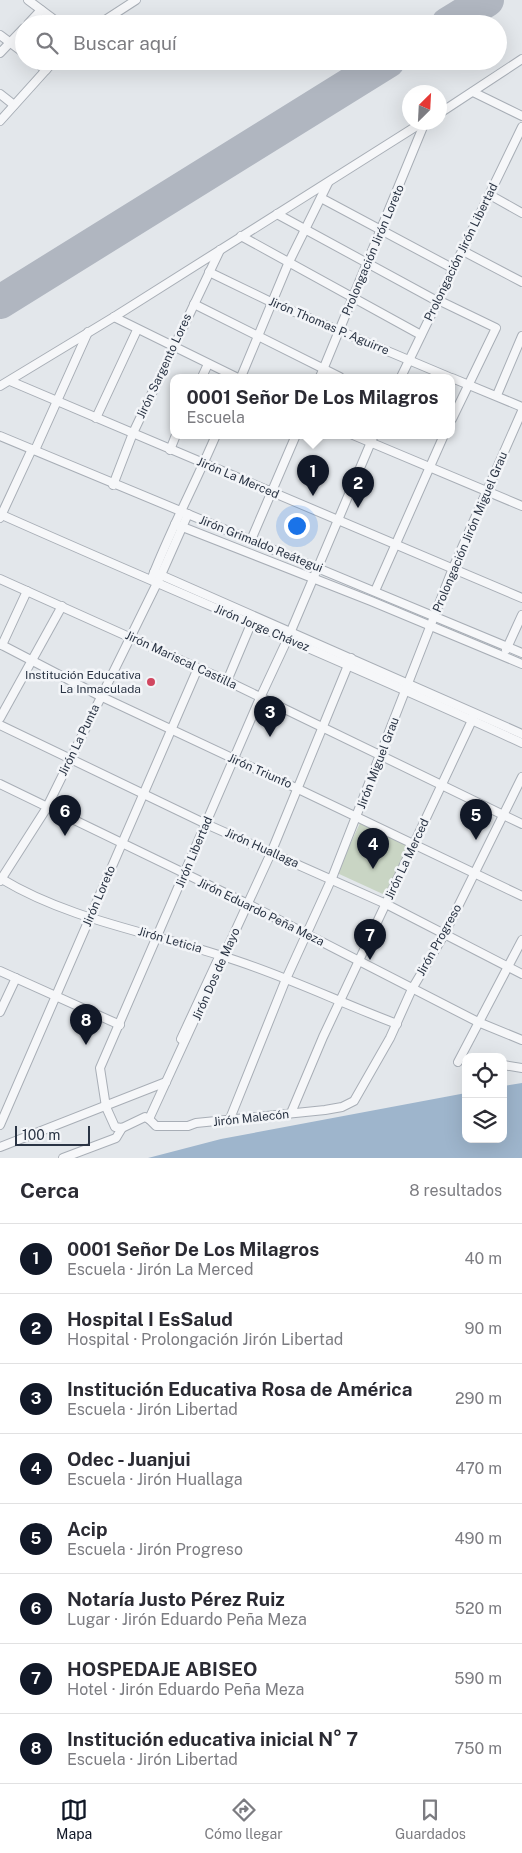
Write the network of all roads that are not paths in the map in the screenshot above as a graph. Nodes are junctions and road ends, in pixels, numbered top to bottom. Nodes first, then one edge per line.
1 (28, 0) edge
2 (131, 1) edge
3 (41, 10) junction
4 (36, 15) edge
5 (48, 15) edge
6 (111, 15) edge
7 (0, 36) edge
8 (15, 37) edge
9 (10, 42) junction
10 (15, 46) edge
11 (0, 53) edge
12 (522, 59) edge
13 (507, 69) edge
14 (46, 70) edge
15 (506, 70) edge
16 (473, 92) junction
17 (0, 94) edge
18 (14, 105) junction
19 (447, 109) edge
20 (522, 116) edge
21 (0, 121) edge
22 (522, 127) edge
23 (411, 130) edge
24 (421, 130) edge
25 (328, 183) junction
26 (490, 195) junction
27 (321, 198) junction
28 (522, 212) edge
29 (277, 214) junction
30 (382, 229) junction
31 (305, 230) junction
32 (241, 236) junction
33 (220, 249) junction
34 (463, 251) junction
35 (367, 263) junction
36 (288, 264) junction
37 (454, 269) junction
38 (209, 272) junction
39 (522, 282) edge
40 (353, 298) junction
41 (438, 301) junction
42 (271, 302) junction
43 (194, 304) junction
44 (114, 317) junction
45 (137, 330) junction
46 (88, 332) junction
47 (339, 332) junction
48 (421, 335) junction
49 (522, 336) edge
50 (259, 337) junction
51 (174, 346) junction
52 (410, 360) junction
53 (208, 364) junction
54 (203, 374) edge
55 (230, 374) edge
56 (242, 374) edge
57 (322, 374) edge
58 (403, 374) edge
59 (435, 374) edge
60 (455, 379) edge
61 (10, 380) junction
62 (469, 384) junction
63 (0, 386) edge
64 (497, 395) junction
65 (57, 402) junction
66 (522, 409) edge
67 (455, 413) edge
68 (96, 418) junction
69 (133, 434) junction
70 (0, 436) edge
71 (174, 439) edge
72 (214, 439) edge
73 (294, 439) edge
74 (361, 439) edge
75 (372, 439) edge
76 (442, 439) edge
77 (370, 443) junction
78 (34, 450) junction
79 (170, 450) junction
80 (204, 464) junction
81 (428, 467) junction
82 (113, 485) junction
83 (273, 492) junction
84 (486, 492) junction
85 (522, 506) edge
86 (185, 513) junction
87 (1, 516) edge
88 (338, 520) junction
89 (175, 524) junction
90 (184, 528) junction
91 (251, 540) junction
92 (394, 545) junction
93 (318, 567) junction
94 (453, 568) junction
95 (158, 573) junction
96 (0, 579) edge
97 (313, 579) junction
98 (154, 583) junction
99 (27, 591) junction
100 (375, 591) junction
101 (522, 598) edge
102 (62, 606) junction
103 (522, 615) edge
104 (435, 616) junction
105 (251, 624) junction
106 (431, 626) junction
107 (290, 635) junction
108 (130, 636) junction
109 (1, 644) edge
110 (507, 646) junction
111 (522, 653) edge
112 (502, 656) junction
113 (33, 661) junction
114 (349, 662) junction
115 (522, 664) edge
116 (198, 668) junction
117 (227, 681) junction
118 (410, 683) junction
119 (406, 692) junction
120 (100, 696) junction
121 (260, 698) junction
122 (473, 717) junction
123 (0, 718) edge
124 (0, 725) edge
125 (322, 726) junction
126 (171, 730) junction
127 (522, 734) edge
128 (522, 743) edge
129 (381, 754) junction
130 (69, 759) junction
131 (234, 759) junction
132 (522, 777) edge
133 (0, 784) edge
134 (442, 784) junction
135 (296, 788) junction
136 (143, 794) junction
137 (46, 809) junction
138 (503, 815) junction
139 (357, 817) junction
140 (206, 824) junction
141 (522, 824) edge
142 (120, 844) junction
143 (413, 844) junction
144 (270, 852) junction
145 (475, 873) junction
146 (185, 874) junction
147 (332, 878) junction
148 (1, 879) edge
149 (522, 896) edge
150 (248, 904) junction
151 (386, 904) junction
152 (90, 917) junction
153 (308, 934) junction
154 (444, 935) junction
155 (158, 937) junction
156 (522, 940) edge
157 (222, 956) junction
158 (358, 961) junction
159 (508, 967) junction
160 (0, 971) edge
161 (522, 974) edge
162 (16, 978) junction
163 (286, 979) junction
164 (412, 989) junction
165 (58, 996) junction
166 (340, 1002) junction
167 (0, 1012) edge
168 (478, 1022) junction
169 (396, 1024) junction
170 (120, 1025) junction
171 (522, 1040) edge
172 (458, 1062) dead end
173 (507, 1066) edge
174 (522, 1068) edge
175 (163, 1083) junction
176 (354, 1101) joint
177 (106, 1107) junction
178 (291, 1114) junction
179 (147, 1118) junction
180 (229, 1121) junction
181 (0, 1125) edge
182 (119, 1127) junction
183 (0, 1146) edge
184 (63, 1158) edge

1 - 3 street
2 - 6 street
3 - 4 street
3 - 5 street
7 - 9 street
8 - 9 street
9 - 10 street
9 - 11 street
12 - 13 street
14 - 18 street
15 - 16 street
16 - 19 street
16 - 20 street
17 - 18 street
18 - 21 street
22 - 26 street, Prolongación Jirón Libertad
23 - 25 street
24 - 30 street, Prolongación Jirón Loreto
25 - 27 street
25 - 29 street
26 - 28 street
26 - 34 street, Prolongación Jirón Libertad
27 - 30 street
27 - 31 street
29 - 31 street
29 - 32 street
30 - 35 street, Prolongación Jirón Loreto
30 - 37 street
31 - 35 street
31 - 36 street
32 - 33 street
32 - 36 street
33 - 38 street, Jirón Sargento Lores
33 - 44 street
34 - 37 street, Prolongación Jirón Libertad
34 - 39 street
35 - 40 street, Prolongación Jirón Loreto
35 - 41 street
36 - 40 street
36 - 42 street
37 - 41 street, Prolongación Jirón Libertad
38 - 42 street, Jirón Thomas P. Aguirre
38 - 43 street, Jirón Sargento Lores
40 - 47 street, Prolongación Jirón Loreto
40 - 48 street
41 - 48 street, Prolongación Jirón Libertad
41 - 62 street
42 - 47 street, Jirón Thomas P. Aguirre
42 - 50 street
43 - 50 street
43 - 51 street, Jirón Sargento Lores
44 - 45 street
44 - 46 street
45 - 51 street
45 - 68 street
46 - 61 street
46 - 65 street
47 - 52 street, Jirón Thomas P. Aguirre
47 - 57 street, Prolongación Jirón Loreto
48 - 52 street, Prolongación Jirón Libertad
49 - 64 street
50 - 56 street
50 - 57 street
51 - 53 street
51 - 69 street, Jirón Sargento Lores
52 - 58 street, Prolongación Jirón Libertad
52 - 59 street, Jirón Thomas P. Aguirre
53 - 54 street
53 - 55 street
60 - 62 street, Jirón Thomas P. Aguirre
61 - 63 street
61 - 65 street, Jirón La Merced
62 - 64 street, Jirón Thomas P. Aguirre
62 - 67 street
64 - 66 street, Jirón Thomas P. Aguirre
65 - 68 street, Jirón La Merced
65 - 78 street
66 - 84 street, Prolongación Jirón Miguel Grau
68 - 69 street, Jirón La Merced
69 - 79 street, Jirón La Merced
69 - 82 street, Jirón Sargento Lores
70 - 78 street, Jirón Grimaldo Reátegui
71 - 79 street
72 - 80 street
73 - 83 street
74 - 77 street
75 - 77 street
76 - 81 street
77 - 81 street
77 - 88 street
78 - 82 street, Jirón Grimaldo Reátegui
78 - 87 street
79 - 80 street, Jirón La Merced
80 - 83 street, Jirón La Merced
80 - 86 street
81 - 84 street
81 - 92 street
82 - 86 street, Jirón Grimaldo Reátegui
83 - 88 street, Jirón La Merced
83 - 91 street
84 - 85 street
84 - 94 street, Prolongación Jirón Miguel Grau
86 - 89 street, Jirón La Punta
86 - 90 street, Jirón La Punta
86 - 91 street, Jirón Grimaldo Reátegui
87 - 98 street, Jirón Jorge Chávez
88 - 92 street, Jirón La Merced
88 - 93 street
89 - 90 street, Jirón Grimaldo Reátegui
89 - 95 street, Jirón La Punta
90 - 95 street, Jirón La Punta
90 - 97 street, Jirón Grimaldo Reátegui
91 - 93 street, Jirón Grimaldo Reátegui
92 - 94 street, Jirón La Merced
92 - 100 street
93 - 97 street
93 - 100 street, Jirón Grimaldo Reátegui
94 - 101 street, Jirón La Merced
94 - 104 street, Prolongación Jirón Miguel Grau
95 - 98 street, Jirón La Punta
95 - 107 street, Jirón Jorge Chávez
96 - 99 street, Jirón Mariscal Castilla
97 - 106 street, Jirón Grimaldo Reátegui
97 - 107 street, Jirón Libertad
98 - 105 street, Jirón Jorge Chávez
98 - 108 street, Jirón La Punta
99 - 102 street, Jirón Mariscal Castilla
99 - 109 street
100 - 104 street, Jirón Grimaldo Reátegui
102 - 108 street, Jirón Mariscal Castilla
102 - 113 street
103 - 110 street
104 - 106 street, Prolongación Jirón Miguel Grau
104 - 110 street, Jirón Grimaldo Reátegui
105 - 107 street, Jirón Jorge Chávez
105 - 117 street
106 - 112 street, Jirón Grimaldo Reátegui
106 - 118 street, Jirón Miguel Grau
107 - 114 street, Jirón Jorge Chávez
107 - 121 street, Jirón Libertad
108 - 116 street, Jirón Mariscal Castilla
108 - 120 street, Jirón La Punta
109 - 113 street, Jirón Triunfo
110 - 111 street, Jirón Grimaldo Reátegui
110 - 112 street
112 - 115 street, Jirón Grimaldo Reátegui
113 - 120 street, Jirón Triunfo
113 - 123 street
114 - 118 street, Jirón Jorge Chávez
114 - 119 street, Jirón Jorge Chávez
114 - 125 street, Jirón Dos de Mayo
116 - 117 street, Jirón Mariscal Castilla
116 - 126 street, Jirón Loreto
117 - 121 street, Jirón Mariscal Castilla
118 - 119 street, Jirón Miguel Grau
118 - 122 street, Jirón Jorge Chávez
119 - 122 street, Jirón Jorge Chávez
119 - 129 street, Jirón Miguel Grau
120 - 126 street, Jirón Triunfo
120 - 130 street, Jirón La Punta
121 - 125 street, Jirón Mariscal Castilla
121 - 131 street, Jirón Libertad
122 - 127 street, Jirón Jorge Chávez
122 - 128 street, Jirón Jorge Chávez
122 - 134 street, Jirón La Merced
124 - 130 street, Jirón Huallaga
125 - 129 street, Jirón Mariscal Castilla
125 - 135 street, Jirón Dos de Mayo
126 - 131 street, Jirón Triunfo
126 - 136 street, Jirón Loreto
129 - 134 street, Jirón Mariscal Castilla
129 - 139 street, Jirón Miguel Grau
130 - 136 street, Jirón Huallaga
130 - 137 street, Jirón La Punta
131 - 135 street, Jirón Triunfo
131 - 140 street, Jirón Libertad
132 - 138 street, Jirón Progreso
133 - 137 street, Jirón Eduardo Peña Meza
134 - 138 street, Jirón Mariscal Castilla
134 - 143 street, Jirón La Merced
135 - 139 street, Jirón Triunfo
135 - 144 street, Jirón Dos de Mayo
136 - 140 street, Jirón Huallaga
136 - 142 street, Jirón Loreto
137 - 142 street, Jirón Eduardo Peña Meza
137 - 148 street, Jirón La Punta
138 - 141 street, Jirón Mariscal Castilla
138 - 145 street, Jirón Progreso
139 - 143 street, Jirón Triunfo
139 - 147 street, Jirón Miguel Grau
140 - 144 street, Jirón Huallaga
140 - 146 street, Jirón Libertad
142 - 146 street, Jirón Eduardo Peña Meza
142 - 152 street, Jirón Loreto
143 - 145 street, Jirón Triunfo
143 - 151 street, Jirón La Merced
144 - 147 street, Jirón Huallaga
144 - 150 street, Jirón Dos de Mayo
145 - 149 street, Jirón Triunfo
145 - 154 street, Jirón Progreso
146 - 150 street, Jirón Eduardo Peña Meza
146 - 155 street, Jirón Libertad
147 - 151 street, Jirón Huallaga
147 - 153 street, Jirón Miguel Grau
148 - 152 street, Jirón Leticia
150 - 153 street, Jirón Eduardo Peña Meza
150 - 157 street, Jirón Dos de Mayo
151 - 154 street, Jirón Huallaga
151 - 158 street, Jirón La Merced
152 - 155 street, Jirón Leticia
152 - 165 street, Jirón Loreto
153 - 158 street, Jirón Eduardo Peña Meza
153 - 163 street, Jirón Miguel Grau
154 - 159 street, Jirón Huallaga
154 - 164 street, Jirón Progreso
155 - 157 street, Jirón Leticia
155 - 170 street, Jirón Libertad
156 - 159 street
157 - 163 street, Jirón Leticia
157 - 175 street, Jirón Dos de Mayo
158 - 164 street, Jirón Eduardo Peña Meza
158 - 166 street, Jirón La Merced
159 - 161 street, Jirón Huallaga
159 - 168 street
160 - 162 street
162 - 165 street
162 - 167 street
163 - 166 street, Jirón Leticia
163 - 180 street, Jirón Miguel Grau
164 - 168 street, Jirón Eduardo Peña Meza
164 - 169 street, Jirón Progreso
165 - 170 street
165 - 181 street, Jirón Loreto
166 - 169 street, Jirón Leticia
166 - 178 street, Jirón La Merced
168 - 171 street, Jirón Eduardo Peña Meza
168 - 172 street
169 - 176 street, Jirón Progreso
170 - 177 street, Jirón Libertad
173 - 174 street
175 - 177 street
175 - 179 street, Jirón Dos de Mayo
176 - 178 street, Jirón Malecón
177 - 182 street, Jirón Libertad
177 - 183 street
178 - 180 street, Jirón Malecón
179 - 180 street, Jirón Malecón
179 - 182 street
182 - 184 street

